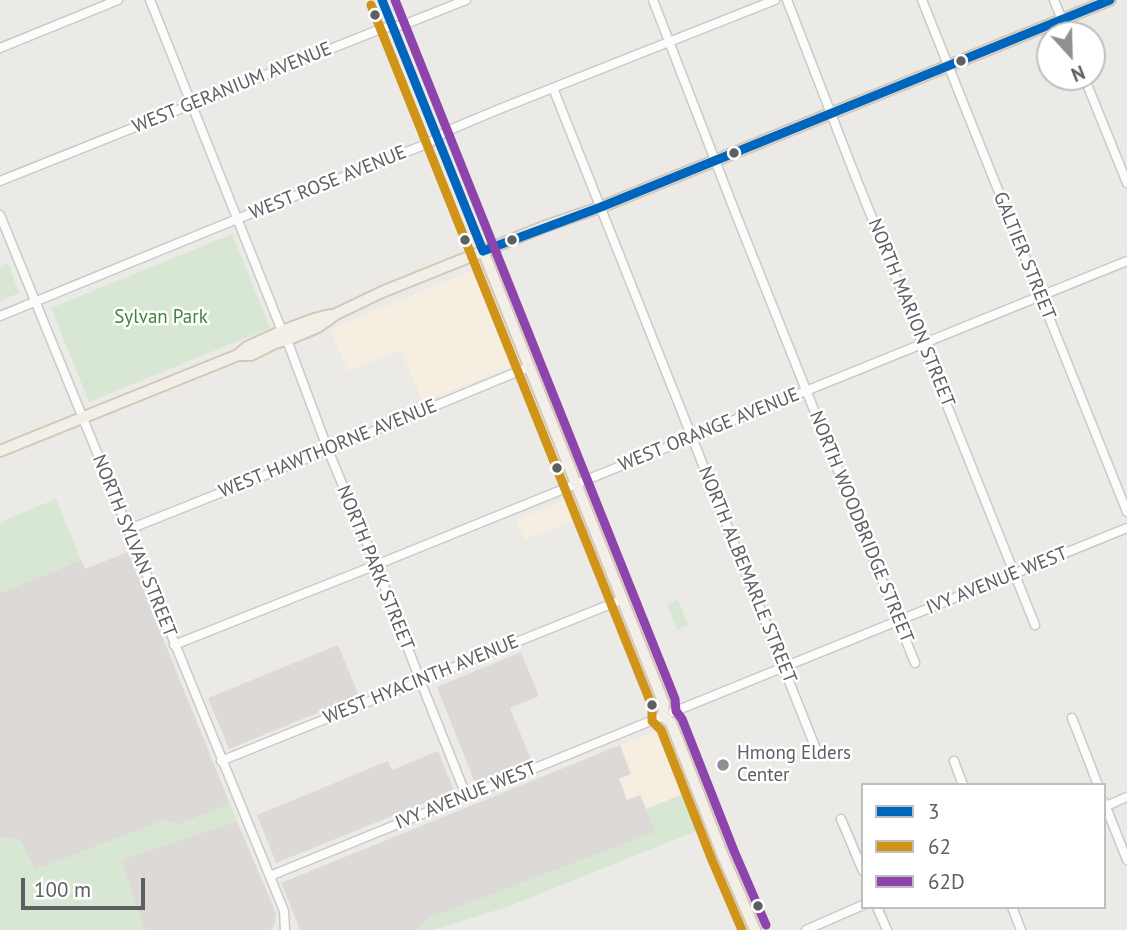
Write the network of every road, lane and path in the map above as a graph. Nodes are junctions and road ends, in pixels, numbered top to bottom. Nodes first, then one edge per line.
1 (118, 0) edge
2 (150, 0) edge
3 (466, 0) edge
4 (653, 0) edge
5 (775, 0) edge
6 (787, 0) edge
7 (922, 0) edge
8 (1054, 0) edge
9 (1110, 0) edge
10 (1062, 20) junction
11 (670, 42) junction
12 (0, 48) edge
13 (948, 66) junction
14 (553, 88) junction
15 (1090, 91) edge
16 (191, 104) junction
17 (832, 113) junction
18 (716, 161) junction
19 (0, 181) edge
20 (1127, 183) edge
21 (601, 207) junction
22 (0, 215) edge
23 (237, 219) junction
24 (483, 251) junction
25 (1127, 261) edge
26 (1040, 296) junction
27 (35, 302) junction
28 (0, 316) edge
29 (285, 336) junction
30 (923, 344) junction
31 (529, 367) junction
32 (807, 391) junction
33 (83, 418) junction
34 (692, 437) junction
35 (328, 450) junction
36 (0, 451) edge
37 (575, 484) junction
38 (1127, 512) edge
39 (1127, 528) edge
40 (127, 530) junction
41 (376, 565) junction
42 (1014, 573) junction
43 (621, 600) junction
44 (898, 620) junction
45 (1035, 625) dead end
46 (174, 645) junction
47 (915, 663) dead end
48 (783, 667) junction
49 (419, 680) junction
50 (669, 717) junction
51 (1072, 718) dead end
52 (816, 749) dead end
53 (221, 761) junction
54 (954, 761) dead end
55 (962, 783) edge
56 (1097, 783) edge
57 (466, 795) junction
58 (1127, 797) edge
59 (1106, 805) edge
60 (1106, 808) edge
61 (841, 819) dead end
62 (1127, 860) edge
63 (861, 866) edge
64 (270, 876) junction
65 (861, 906) edge
66 (878, 909) edge
67 (1013, 909) edge
68 (285, 930) edge
69 (755, 930) edge
70 (806, 930) edge
71 (887, 930) edge
72 (1021, 930) edge

1 - 12 street
2 - 16 street, NORTH PARK STREET
3 - 16 street, WEST GERANIUM AVENUE
4 - 11 street, NORTH WOODBRIDGE STREET
5 - 11 street, WEST ROSE AVENUE
6 - 17 street, NORTH MARION STREET
7 - 13 street, GALTIER STREET
8 - 10 street
9 - 10 main road
10 - 13 main road
11 - 14 street, WEST ROSE AVENUE
11 - 18 street, NORTH WOODBRIDGE STREET
13 - 17 main road
13 - 26 street, GALTIER STREET
14 - 21 street, NORTH ALBEMARLE STREET
14 - 23 street, WEST ROSE AVENUE
15 - 20 street
16 - 19 street, WEST GERANIUM AVENUE
16 - 23 street, NORTH PARK STREET
17 - 18 main road
17 - 30 street, NORTH MARION STREET
18 - 21 main road
18 - 32 street, NORTH WOODBRIDGE STREET
21 - 24 main road
21 - 34 street, NORTH ALBEMARLE STREET
22 - 27 street, NORTH SYLVAN STREET
23 - 27 street, WEST ROSE AVENUE
23 - 29 street, NORTH PARK STREET
24 - 29 main road
24 - 31 main road
25 - 26 street, WEST ORANGE AVENUE
26 - 30 street, WEST ORANGE AVENUE
26 - 38 street, GALTIER STREET
27 - 28 street, WEST ROSE AVENUE
27 - 33 street, NORTH SYLVAN STREET
29 - 33 main road
29 - 35 street, NORTH PARK STREET
30 - 32 street, WEST ORANGE AVENUE
30 - 42 street, NORTH MARION STREET
31 - 35 street, WEST HAWTHORNE AVENUE
31 - 37 main road
32 - 34 street, WEST ORANGE AVENUE
32 - 44 street, NORTH WOODBRIDGE STREET
33 - 36 main road
33 - 40 street, NORTH SYLVAN STREET
34 - 37 street, WEST ORANGE AVENUE
34 - 48 street, NORTH ALBEMARLE STREET
35 - 40 street, WEST HAWTHORNE AVENUE
35 - 41 street, NORTH PARK STREET
37 - 41 street, WEST ORANGE AVENUE
37 - 43 main road
39 - 42 street, IVY AVENUE WEST
40 - 46 street, NORTH SYLVAN STREET
41 - 46 street, WEST ORANGE AVENUE
41 - 49 street, NORTH PARK STREET
42 - 44 street, IVY AVENUE WEST
42 - 45 street, NORTH MARION STREET
43 - 49 street, WEST HYACINTH AVENUE
43 - 50 main road
44 - 47 street, NORTH WOODBRIDGE STREET
44 - 48 street, IVY AVENUE WEST
46 - 53 street, NORTH SYLVAN STREET
48 - 50 street, IVY AVENUE WEST
48 - 52 street, NORTH ALBEMARLE STREET
49 - 53 street, WEST HYACINTH AVENUE
49 - 57 street, NORTH PARK STREET
50 - 57 street, IVY AVENUE WEST
50 - 69 main road
51 - 56 street
53 - 64 street, NORTH SYLVAN STREET
54 - 55 street
57 - 64 street, IVY AVENUE WEST
58 - 59 street
60 - 62 street
61 - 63 street
64 - 68 street, NORTH SYLVAN STREET
65 - 70 street
66 - 71 street
67 - 72 street

